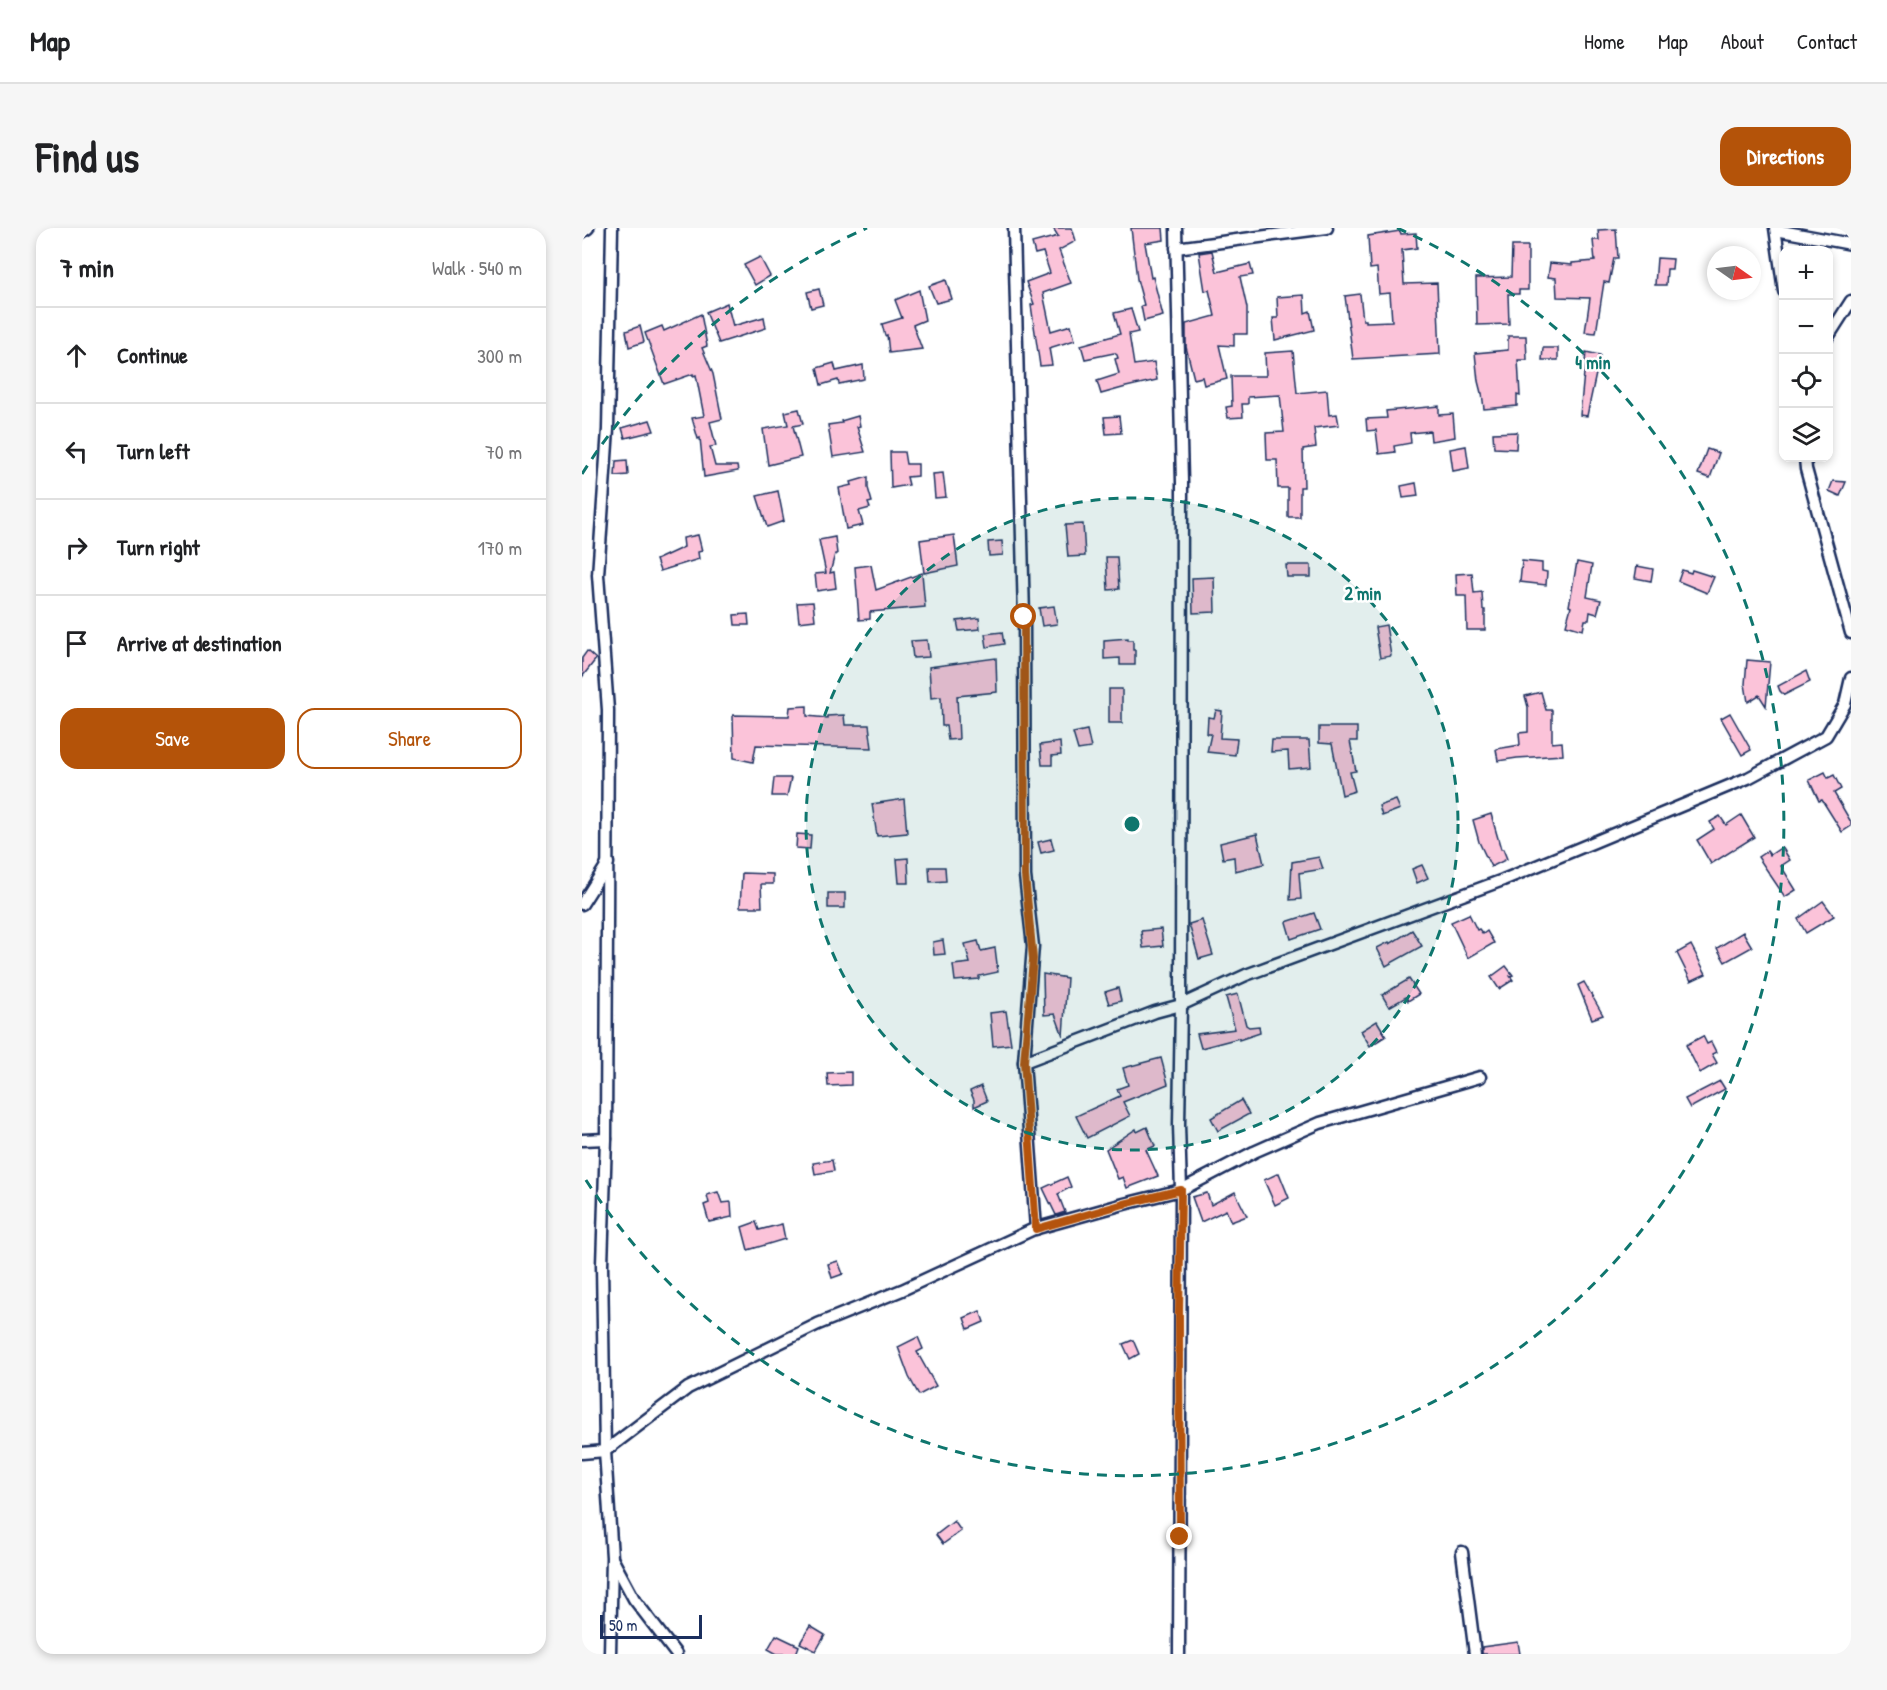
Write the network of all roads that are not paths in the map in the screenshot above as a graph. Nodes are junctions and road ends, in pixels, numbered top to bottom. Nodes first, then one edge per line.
1 (588, 228) edge
2 (612, 228) edge
3 (1014, 228) edge
4 (1176, 228) edge
5 (1327, 228) edge
6 (1776, 229) edge
7 (1289, 231) edge
8 (582, 232) edge
9 (1851, 244) edge
10 (1176, 248) junction
11 (1779, 252) edge
12 (1851, 301) edge
13 (1833, 329) edge
14 (1805, 462) edge
15 (1851, 633) edge
16 (1851, 678) edge
17 (609, 863) junction
18 (582, 904) edge
19 (1181, 1005) junction
20 (1024, 1062) junction
21 (1480, 1077) dead end
22 (606, 1139) junction
23 (582, 1140) edge
24 (1181, 1190) junction
25 (1036, 1229) junction
26 (605, 1451) junction
27 (582, 1454) edge
28 (1462, 1552) dead end
29 (612, 1557) junction
30 (610, 1654) edge
31 (676, 1654) edge
32 (1179, 1654) edge
33 (1475, 1654) edge

1 - 8 street
2 - 17 street
3 - 20 street
4 - 10 street
5 - 7 street
6 - 9 street
6 - 11 street
7 - 10 street
10 - 19 street
12 - 13 street
14 - 15 street
16 - 19 street
17 - 18 street
17 - 22 street
19 - 20 street
19 - 24 street
20 - 25 street
21 - 24 street
22 - 23 street
22 - 26 street
24 - 25 street
24 - 32 street
25 - 26 street
26 - 27 street
26 - 29 street
28 - 33 street
29 - 30 street
29 - 31 street

